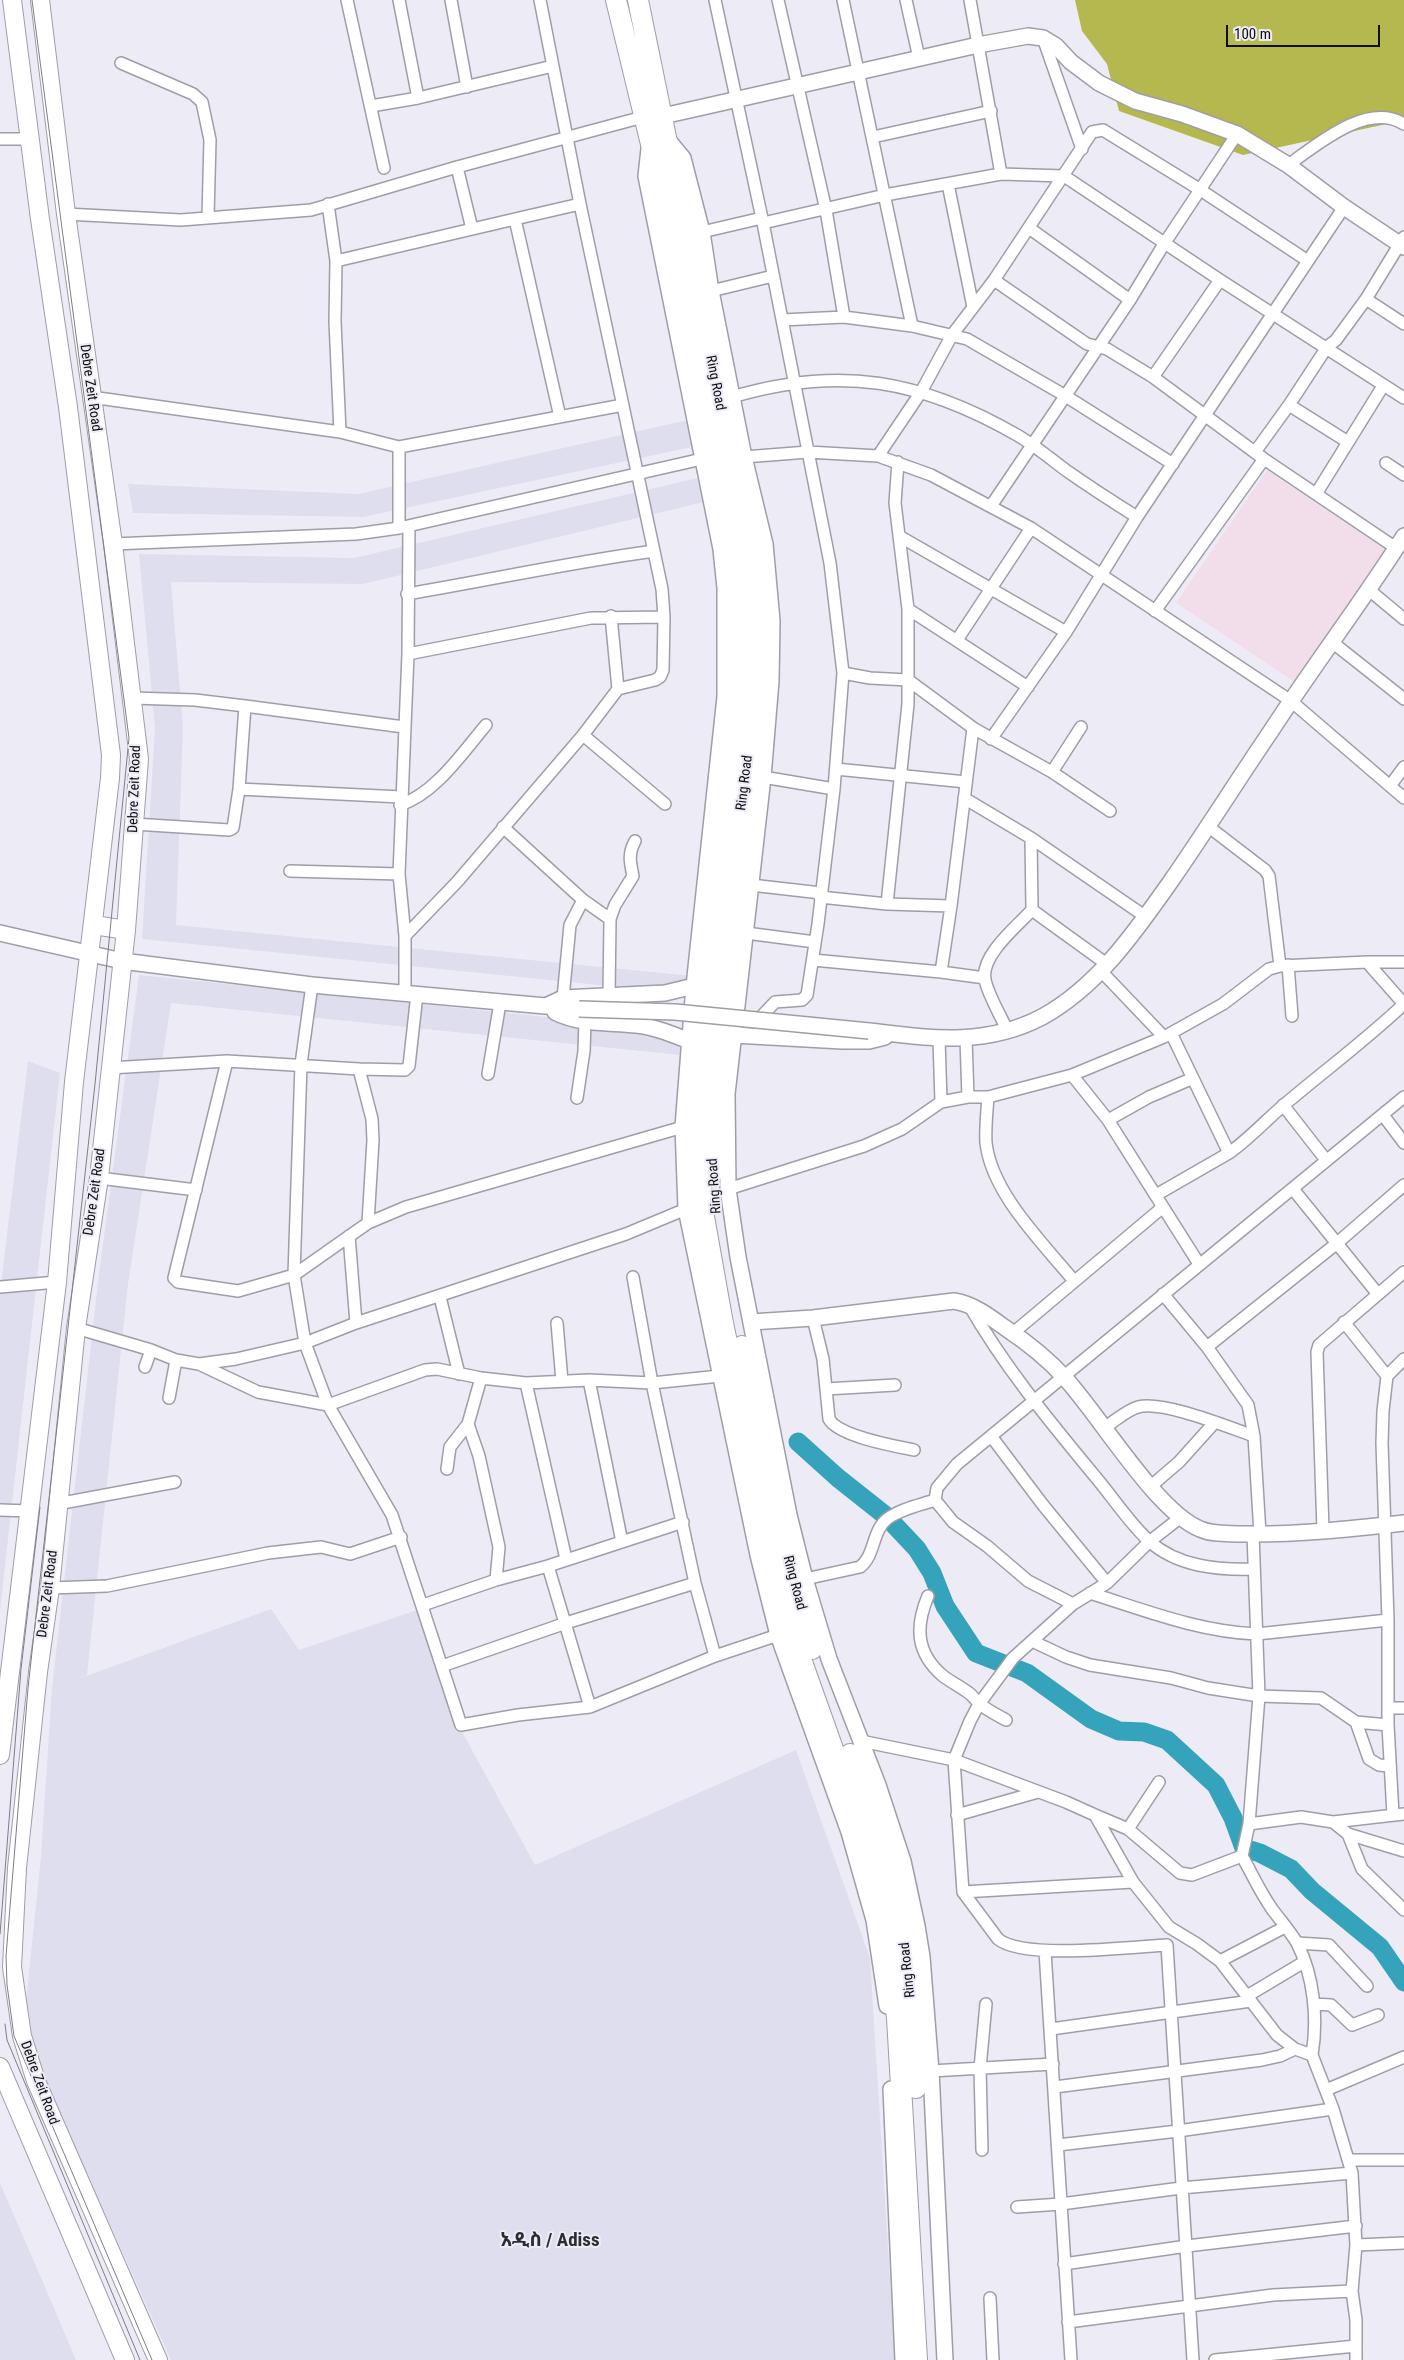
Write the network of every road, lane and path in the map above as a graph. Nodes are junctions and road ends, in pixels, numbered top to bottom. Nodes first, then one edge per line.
1 (12, 0) edge
2 (40, 0) edge
3 (347, 0) edge
4 (399, 0) edge
5 (451, 0) edge
6 (540, 0) edge
7 (616, 0) edge
8 (638, 0) edge
9 (715, 0) edge
10 (778, 0) edge
11 (843, 0) edge
12 (906, 0) edge
13 (970, 0) edge
14 (1043, 38) junction
15 (978, 45) junction
16 (919, 58) junction
17 (121, 63) dead end
18 (553, 66) junction
19 (859, 73) junction
20 (798, 85) junction
21 (467, 87) junction
22 (418, 98) junction
23 (737, 98) junction
24 (371, 106) junction
25 (992, 111) junction
26 (653, 117) junction
27 (1404, 124) edge
28 (1237, 134) junction
29 (568, 136) junction
30 (873, 137) junction
31 (29, 138) junction
32 (0, 139) edge
33 (659, 141) junction
34 (1082, 149) junction
35 (1288, 165) junction
36 (457, 167) junction
37 (384, 168) dead end
38 (1001, 174) junction
39 (1064, 176) junction
40 (948, 184) junction
41 (1200, 189) junction
42 (885, 195) junction
43 (328, 204) junction
44 (580, 204) junction
45 (1344, 207) junction
46 (826, 210) junction
47 (66, 214) junction
48 (208, 218) junction
49 (515, 219) junction
50 (762, 221) junction
51 (1029, 228) junction
52 (472, 229) junction
53 (702, 232) junction
54 (1403, 243) edge
55 (1164, 244) junction
56 (336, 261) junction
57 (1308, 261) junction
58 (773, 276) junction
59 (994, 280) junction
60 (1220, 280) junction
61 (711, 291) junction
62 (1366, 299) junction
63 (1130, 300) junction
64 (973, 307) junction
65 (1273, 313) junction
66 (844, 317) junction
67 (782, 320) junction
68 (1404, 324) edge
69 (912, 326) junction
70 (952, 335) junction
71 (1098, 348) junction
72 (1327, 348) junction
73 (1153, 376) junction
74 (794, 382) junction
75 (1383, 386) junction
76 (922, 392) junction
77 (1064, 395) junction
78 (91, 397) junction
79 (732, 397) junction
80 (1404, 398) edge
81 (623, 405) junction
82 (1289, 405) junction
83 (1205, 415) junction
84 (560, 417) junction
85 (340, 432) junction
86 (1348, 442) junction
87 (1032, 446) junction
88 (399, 447) junction
89 (808, 452) junction
90 (878, 456) junction
91 (1259, 456) junction
92 (744, 457) junction
93 (702, 459) junction
94 (898, 462) junction
95 (1386, 462) dead end
96 (1173, 464) junction
97 (638, 475) junction
98 (1404, 475) edge
99 (1316, 494) junction
100 (991, 506) junction
101 (1137, 517) junction
102 (404, 527) junction
103 (1031, 528) junction
104 (899, 536) junction
105 (1402, 541) edge
106 (113, 544) junction
107 (654, 551) junction
108 (1101, 576) junction
109 (991, 588) junction
110 (1368, 589) junction
111 (407, 594) junction
112 (908, 609) junction
113 (1155, 611) junction
114 (611, 616) junction
115 (664, 617) junction
116 (1404, 620) edge
117 (1066, 632) junction
118 (957, 640) junction
119 (1332, 642) junction
120 (408, 654) junction
121 (843, 673) junction
122 (908, 680) junction
123 (1028, 687) junction
124 (618, 689) junction
125 (133, 698) junction
126 (1404, 699) edge
127 (1291, 701) junction
128 (245, 706) junction
129 (486, 725) dead end
130 (404, 727) junction
131 (1082, 727) dead end
132 (973, 728) junction
133 (583, 735) junction
134 (992, 739) junction
135 (1404, 767) edge
136 (836, 769) junction
137 (1052, 772) junction
138 (901, 776) junction
139 (762, 777) junction
140 (966, 782) junction
141 (1390, 786) junction
142 (834, 788) junction
143 (239, 789) junction
144 (964, 798) junction
145 (1404, 798) edge
146 (401, 801) junction
147 (664, 804) dead end
148 (1110, 811) dead end
149 (134, 824) junction
150 (502, 826) junction
151 (1209, 827) junction
152 (1031, 838) junction
153 (635, 841) dead end
154 (290, 871) dead end
155 (399, 874) junction
156 (751, 885) junction
157 (820, 895) junction
158 (583, 900) junction
159 (887, 904) junction
160 (951, 906) junction
161 (1032, 910) junction
162 (1146, 917) junction
163 (610, 919) junction
164 (94, 925) junction
165 (126, 930) junction
166 (0, 933) edge
167 (746, 934) junction
168 (405, 936) junction
169 (815, 942) junction
170 (90, 953) junction
171 (813, 960) junction
172 (122, 961) junction
173 (1367, 962) junction
174 (1404, 962) edge
175 (1284, 966) junction
176 (1105, 968) junction
177 (941, 972) junction
178 (985, 978) junction
179 (312, 985) junction
180 (694, 986) junction
181 (411, 993) junction
182 (609, 996) junction
183 (564, 998) junction
184 (500, 1003) junction
185 (1404, 1004) edge
186 (545, 1007) junction
187 (582, 1015) junction
188 (1292, 1016) dead end
189 (759, 1019) junction
190 (1007, 1030) junction
191 (734, 1034) junction
192 (894, 1034) junction
193 (1167, 1035) junction
194 (966, 1039) junction
195 (939, 1040) junction
196 (689, 1041) junction
197 (227, 1061) junction
198 (301, 1064) junction
199 (110, 1068) junction
200 (359, 1069) junction
201 (488, 1074) dead end
202 (1072, 1075) junction
203 (1191, 1078) junction
204 (988, 1096) junction
205 (968, 1097) junction
206 (577, 1098) dead end
207 (1404, 1098) edge
208 (941, 1102) junction
209 (1283, 1105) junction
210 (1383, 1115) junction
211 (1108, 1120) junction
212 (683, 1127) junction
213 (1404, 1143) edge
214 (1229, 1153) junction
215 (1326, 1160) junction
216 (98, 1178) junction
217 (1404, 1185) edge
218 (728, 1189) junction
219 (1293, 1189) junction
220 (196, 1190) junction
221 (1156, 1195) junction
222 (1163, 1207) junction
223 (686, 1209) junction
224 (368, 1223) junction
225 (349, 1236) junction
226 (1336, 1244) junction
227 (1199, 1264) junction
228 (1404, 1272) edge
229 (294, 1275) junction
230 (632, 1277) dead end
231 (57, 1282) junction
232 (1074, 1282) junction
233 (0, 1287) edge
234 (1377, 1293) junction
235 (1163, 1294) junction
236 (440, 1297) junction
237 (969, 1305) junction
238 (814, 1318) junction
239 (751, 1322) junction
240 (1344, 1322) junction
241 (356, 1323) junction
242 (557, 1324) dead end
243 (76, 1328) junction
244 (1014, 1333) junction
245 (305, 1343) junction
246 (1207, 1347) junction
247 (151, 1350) junction
248 (1404, 1359) edge
249 (176, 1360) junction
250 (198, 1364) junction
251 (145, 1367) dead end
252 (459, 1374) junction
253 (720, 1376) junction
254 (1387, 1376) junction
255 (1064, 1377) junction
256 (481, 1378) junction
257 (589, 1380) junction
258 (562, 1381) junction
259 (526, 1383) junction
260 (652, 1383) junction
261 (895, 1385) dead end
262 (826, 1389) junction
263 (169, 1398) dead end
264 (1033, 1402) junction
265 (328, 1405) junction
266 (1215, 1422) junction
267 (468, 1424) junction
268 (1105, 1427) junction
269 (991, 1436) junction
270 (1254, 1436) junction
271 (914, 1450) dead end
272 (447, 1469) dead end
273 (175, 1482) dead end
274 (1151, 1486) junction
275 (935, 1500) junction
276 (57, 1504) junction
277 (0, 1510) edge
278 (30, 1511) junction
279 (1180, 1517) junction
280 (683, 1522) junction
281 (1404, 1524) edge
282 (1384, 1526) junction
283 (1323, 1530) junction
284 (1257, 1534) junction
285 (401, 1537) junction
286 (622, 1542) junction
287 (1149, 1542) junction
288 (566, 1559) junction
289 (548, 1566) junction
290 (1254, 1569) junction
291 (805, 1579) junction
292 (496, 1580) junction
293 (695, 1583) junction
294 (1107, 1583) junction
295 (50, 1588) junction
296 (1090, 1593) junction
297 (928, 1596) dead end
298 (1073, 1604) junction
299 (423, 1605) junction
300 (1388, 1620) junction
301 (566, 1623) junction
302 (1257, 1634) junction
303 (778, 1635) junction
304 (1032, 1641) junction
305 (715, 1656) junction
306 (442, 1666) junction
307 (5, 1669) edge
308 (4, 1688) edge
309 (1259, 1696) junction
310 (979, 1704) junction
311 (590, 1706) junction
312 (1389, 1708) junction
313 (1404, 1708) edge
314 (1006, 1720) dead end
315 (1356, 1722) junction
316 (1388, 1725) junction
317 (861, 1741) junction
318 (0, 1754) edge
319 (954, 1760) junction
320 (1390, 1766) junction
321 (1159, 1782) dead end
322 (1038, 1792) junction
323 (957, 1815) junction
324 (1094, 1815) junction
325 (1399, 1815) edge
326 (1333, 1822) junction
327 (1249, 1824) junction
328 (1128, 1829) junction
329 (1348, 1834) junction
330 (1244, 1849) junction
331 (1404, 1851) edge
332 (1133, 1882) junction
333 (963, 1892) junction
334 (1404, 1910) edge
335 (1285, 1926) junction
336 (1169, 1927) junction
337 (1297, 1943) junction
338 (1167, 1945) junction
339 (1045, 1950) junction
340 (1220, 1961) junction
341 (1304, 1962) junction
342 (1367, 1986) dead end
343 (1249, 1998) junction
344 (986, 2004) dead end
345 (1314, 2004) junction
346 (1170, 2014) junction
347 (1378, 2014) dead end
348 (1051, 2028) junction
349 (1295, 2049) junction
350 (1312, 2055) junction
351 (1404, 2057) edge
352 (1053, 2064) junction
353 (0, 2067) edge
354 (980, 2068) junction
355 (931, 2071) junction
356 (1174, 2071) junction
357 (1055, 2087) junction
358 (1326, 2090) junction
359 (1332, 2109) junction
360 (1178, 2131) junction
361 (1058, 2145) junction
362 (982, 2150) dead end
363 (1350, 2160) junction
364 (1404, 2160) edge
365 (1352, 2173) junction
366 (1182, 2188) junction
367 (1061, 2204) junction
368 (1017, 2207) dead end
369 (1356, 2226) junction
370 (1404, 2243) edge
371 (1356, 2245) junction
372 (1187, 2246) junction
373 (1064, 2264) junction
374 (1352, 2291) junction
375 (990, 2298) dead end
376 (1191, 2305) junction
377 (1068, 2322) junction
378 (1356, 2346) junction
379 (125, 2360) edge
380 (158, 2360) edge
381 (903, 2360) edge
382 (917, 2360) edge
383 (930, 2360) edge
384 (945, 2360) edge
385 (993, 2360) edge
386 (1071, 2360) edge
387 (1193, 2360) edge
388 (1215, 2360) edge
389 (1356, 2360) edge

1 - 31 main road, Debre Zeit Road
2 - 47 main road, Debre Zeit Road
3 - 24 street
4 - 22 street
5 - 21 street
6 - 18 street
7 - 26 highway, Ring Road
8 - 26 highway, Ring Road
9 - 23 street
10 - 20 street
11 - 19 street
12 - 16 street
13 - 15 street
14 - 15 street
14 - 28 street
14 - 34 street
15 - 16 street
15 - 25 street
16 - 19 street
17 - 48 street
18 - 21 street
18 - 29 street
19 - 20 street
19 - 30 street
20 - 23 street
20 - 46 street
21 - 22 street
22 - 24 street
23 - 26 street
23 - 50 street
24 - 37 street
25 - 30 street
25 - 38 street
26 - 29 street
26 - 33 highway, Ring Road
27 - 35 street
28 - 35 street
28 - 41 street
29 - 36 street
29 - 44 street
30 - 42 street
31 - 32 street
31 - 164 main road, Debre Zeit Road
33 - 53 street, Ring Road
33 - 93 street, Ring Road
33 - 382 highway, Ring Road
33 - 383 highway, Ring Road
34 - 39 street
34 - 41 street
35 - 45 street
36 - 43 street
36 - 52 street
38 - 39 street
38 - 40 street
39 - 51 street
39 - 55 street
40 - 42 street
40 - 64 street
41 - 55 street
41 - 57 street
42 - 46 street
42 - 69 street
43 - 48 street
43 - 56 street
44 - 49 street
44 - 81 street
45 - 54 street
45 - 57 street
46 - 50 street
46 - 66 street
47 - 48 street
47 - 78 main road, Debre Zeit Road
49 - 52 street
49 - 84 street
50 - 53 street
50 - 58 street
51 - 59 street
51 - 63 street
52 - 56 street
53 - 61 street, Ring Road
54 - 62 street
55 - 60 street
55 - 63 street
56 - 85 street
57 - 65 street
58 - 61 street
58 - 67 street
59 - 64 street
59 - 71 street
60 - 65 street
60 - 73 street
61 - 79 street, Ring Road
62 - 68 street
62 - 72 street
63 - 71 street
64 - 70 street
65 - 72 street
65 - 83 street
66 - 67 street
66 - 69 street
67 - 74 street
69 - 70 street
70 - 76 street
70 - 77 street
71 - 73 street
71 - 77 street
72 - 75 street
72 - 82 street
73 - 83 street
74 - 76 street
74 - 79 street
74 - 89 street
75 - 80 street
75 - 86 street
76 - 87 street
76 - 90 street
77 - 87 street
77 - 96 street
78 - 85 street
78 - 106 main road, Debre Zeit Road
79 - 92 street, Ring Road
81 - 84 street
81 - 97 street
82 - 86 street
82 - 91 street
83 - 91 street
83 - 96 street
84 - 88 street
85 - 88 street
86 - 99 street
87 - 100 street
87 - 101 street
88 - 102 street
89 - 90 street
89 - 92 street
89 - 121 street
90 - 94 street
91 - 99 street
91 - 113 street
92 - 139 street, Ring Road
93 - 97 street
93 - 180 street, Ring Road
94 - 100 street
94 - 104 street
95 - 98 street
96 - 101 street
97 - 102 street
97 - 107 street
99 - 105 street
100 - 103 street
101 - 108 street
102 - 106 street
102 - 111 street
103 - 108 street
103 - 109 street
104 - 109 street
104 - 112 street
105 - 110 street
106 - 125 main road, Debre Zeit Road
107 - 111 street
107 - 115 street
108 - 113 street
108 - 117 street
109 - 117 street
109 - 118 street
110 - 116 street
110 - 119 street
111 - 120 street
112 - 118 street
112 - 122 street
113 - 127 street
114 - 115 street
114 - 120 street
114 - 124 street
115 - 124 street
117 - 123 street
118 - 123 street
119 - 126 street
119 - 127 street
120 - 130 street
121 - 122 street
121 - 136 street
122 - 132 street
122 - 138 street
123 - 134 street
124 - 133 street
125 - 128 street
125 - 149 main road, Debre Zeit Road
127 - 141 street
127 - 151 street
128 - 130 street
128 - 143 street
129 - 146 street
130 - 146 street
131 - 137 street
132 - 134 street
132 - 140 street
133 - 147 street
133 - 150 street
134 - 137 street
135 - 141 street
136 - 138 street
136 - 142 street
137 - 148 street
138 - 140 street
138 - 159 street
139 - 142 street
139 - 156 street, Ring Road
140 - 144 street
141 - 145 street
142 - 157 street
143 - 146 street
143 - 149 street
144 - 152 street
144 - 160 street
146 - 155 street
149 - 165 main road, Debre Zeit Road
150 - 158 street
150 - 168 street
151 - 162 street
151 - 175 street
152 - 161 street
152 - 162 street
153 - 163 street
154 - 155 street
155 - 168 street
156 - 157 street
156 - 167 street, Ring Road
157 - 159 street
157 - 169 street
158 - 163 street
158 - 183 street
159 - 160 street
160 - 177 street
161 - 176 street
161 - 178 street
162 - 176 street
163 - 182 street
164 - 165 main road
164 - 170 main road, Debre Zeit Road
165 - 172 main road, Debre Zeit Road
166 - 170 street
167 - 169 street
167 - 191 street, Ring Road
168 - 181 street
169 - 171 street
170 - 172 street
170 - 231 main road, Debre Zeit Road
171 - 177 street
171 - 189 street
172 - 179 street
172 - 199 main road, Debre Zeit Road
173 - 174 street
173 - 175 street
173 - 185 street
175 - 188 street
175 - 193 street
176 - 190 street
176 - 193 street
177 - 178 street
178 - 190 street
179 - 181 street
179 - 198 street
180 - 182 street
180 - 196 street, Ring Road
181 - 184 street
181 - 200 street
182 - 183 street
183 - 186 street
184 - 186 street
184 - 201 street
185 - 209 street
186 - 187 street
187 - 189 street, bridge
187 - 196 street
187 - 206 street
189 - 192 street, bridge
190 - 194 street
191 - 192 street
191 - 218 street, Ring Road
192 - 195 street
193 - 202 street
193 - 203 street
194 - 195 street
194 - 205 street
195 - 208 street
196 - 212 street, Ring Road
197 - 198 street
197 - 199 street
197 - 220 street
198 - 200 street
198 - 229 street
199 - 216 main road, Debre Zeit Road
200 - 224 street
202 - 204 street
202 - 211 street
203 - 211 street
203 - 214 street
204 - 205 street
204 - 232 street
205 - 208 street
207 - 210 street
208 - 218 street
209 - 214 street
209 - 215 street
210 - 213 street
210 - 215 street
211 - 221 street
212 - 223 street, Ring Road
212 - 224 street
214 - 221 street
215 - 219 street
216 - 220 street
216 - 243 main road, Debre Zeit Road
217 - 226 street
218 - 239 street, Ring Road
219 - 226 street
219 - 227 street
220 - 229 street
221 - 222 street
222 - 227 street
222 - 232 street
223 - 236 street
223 - 253 street, Ring Road
224 - 225 street
225 - 229 street
225 - 241 street
226 - 234 street
226 - 246 street
227 - 235 street
228 - 234 street
229 - 245 street
230 - 260 street
231 - 233 street
231 - 278 main road, Debre Zeit Road
232 - 244 street
234 - 240 street
235 - 246 street
235 - 255 street
236 - 241 street
236 - 252 street
237 - 238 street
237 - 244 street
237 - 264 street
238 - 239 street
238 - 262 street
239 - 291 street, Ring Road
240 - 254 street
240 - 283 street
241 - 245 street
242 - 258 street
243 - 247 street
243 - 276 main road, Debre Zeit Road
244 - 255 street
245 - 250 street
245 - 265 street
246 - 270 street
247 - 249 street
247 - 251 street
248 - 254 street
249 - 250 street
249 - 263 street
250 - 265 street
252 - 256 street
252 - 265 street
253 - 260 street
253 - 303 street, Ring Road
254 - 282 street
255 - 264 street
255 - 268 street
256 - 259 street
256 - 267 street
257 - 258 street
257 - 260 street
257 - 286 street
258 - 259 street
259 - 288 street
260 - 280 street
261 - 262 street
262 - 271 street
264 - 269 street
264 - 287 street
265 - 285 street
266 - 268 street
266 - 270 street
266 - 274 street
267 - 272 street
267 - 292 street
268 - 274 street
269 - 275 street
269 - 294 street
270 - 284 street
273 - 276 street
274 - 279 street
275 - 291 street
275 - 298 street
276 - 295 main road, Debre Zeit Road
277 - 278 street
278 - 307 main road, Debre Zeit Road
279 - 284 street
279 - 287 street
280 - 286 street
280 - 293 street
281 - 282 street
282 - 283 street
282 - 300 street
283 - 284 street
284 - 290 street
285 - 295 street
285 - 299 street
286 - 288 street
287 - 290 street
287 - 294 street
288 - 289 street
289 - 292 street
289 - 301 street
290 - 302 street
291 - 317 street, Ring Road
292 - 299 street
293 - 301 street
293 - 305 street
294 - 296 street
295 - 380 main road, Debre Zeit Road
296 - 298 street
296 - 302 street
297 - 310 street
298 - 304 street
299 - 306 street
300 - 302 street
300 - 312 street
301 - 306 street
301 - 311 street
302 - 309 street
303 - 305 street
303 - 381 street, Ring Road
304 - 309 street
304 - 310 street
305 - 311 street
306 - 311 street
307 - 308 main road, Debre Zeit Road
308 - 318 main road, Debre Zeit Road
309 - 315 street
309 - 327 street
310 - 314 street
310 - 319 street
312 - 313 street
312 - 316 street
315 - 316 street
315 - 320 street
316 - 320 street
317 - 319 street
317 - 355 street, Ring Road
319 - 322 street
319 - 323 street
320 - 325 street
321 - 328 street
322 - 323 street
322 - 324 street
323 - 333 street
324 - 328 street
324 - 332 street
325 - 326 street
326 - 327 street
326 - 329 street
327 - 330 street
328 - 330 street
329 - 331 street
329 - 334 street
330 - 335 street
332 - 333 street
332 - 336 street
333 - 339 street
335 - 337 street
335 - 340 street
336 - 338 street
336 - 340 street
337 - 341 street
337 - 342 street
338 - 339 street
338 - 346 street
339 - 348 street
340 - 343 street
341 - 343 street
341 - 345 street
343 - 346 street
343 - 349 street
344 - 354 street
345 - 347 street
345 - 350 street
346 - 348 street
346 - 356 street
348 - 352 street
349 - 350 street
349 - 356 street
350 - 358 street
351 - 358 street
352 - 354 street
352 - 357 street
353 - 379 main road, Debre Zeit Road
354 - 355 street
354 - 362 street
355 - 384 street, Ring Road
356 - 357 street
356 - 360 street
357 - 361 street
358 - 359 street
359 - 360 street
359 - 363 street
360 - 361 street
360 - 366 street
361 - 367 street
363 - 364 street
363 - 365 street
365 - 366 street
365 - 369 street
366 - 367 street
366 - 372 street
367 - 368 street
367 - 373 street
369 - 371 street
369 - 372 street
370 - 371 street
371 - 374 street
372 - 373 street
372 - 376 street
373 - 377 street
374 - 376 street
374 - 378 street
375 - 385 street
376 - 377 street
376 - 387 street
377 - 386 street
378 - 388 street
378 - 389 street

